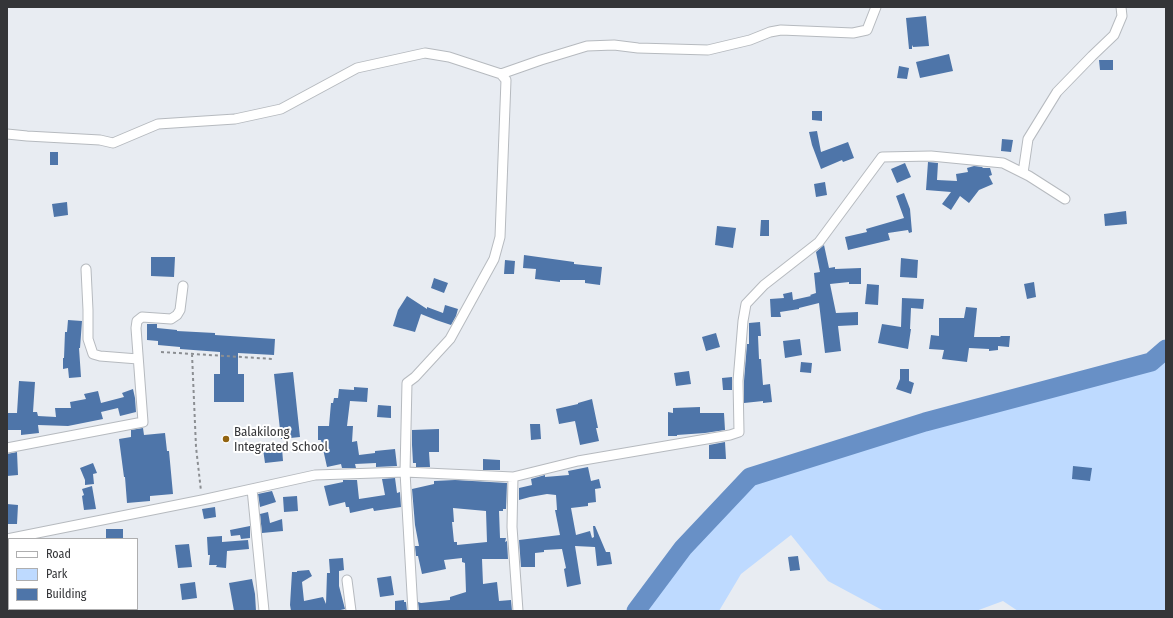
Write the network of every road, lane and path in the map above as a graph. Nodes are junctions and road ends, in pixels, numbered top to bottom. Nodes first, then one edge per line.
1 (876, 7) edge
2 (1121, 7) edge
3 (501, 74) junction
4 (7, 134) edge
5 (1023, 173) junction
6 (1065, 199) dead end
7 (86, 269) dead end
8 (183, 286) dead end
9 (161, 352) dead end
10 (192, 354) junction
11 (138, 359) junction
12 (273, 359) dead end
13 (7, 448) edge
14 (405, 472) junction
15 (513, 476) junction
16 (252, 489) junction
17 (202, 500) junction
18 (12, 538) edge
19 (347, 580) dead end
20 (264, 611) edge
21 (351, 611) edge
22 (413, 611) edge
23 (518, 611) edge

1 - 3 street
2 - 5 street
3 - 4 street
3 - 14 street
5 - 6 street
5 - 15 street
7 - 11 street
8 - 11 street
9 - 10 path
10 - 12 path
10 - 17 path
11 - 13 street
14 - 15 street
14 - 16 street
14 - 22 street
15 - 23 street
16 - 17 street
16 - 20 street
17 - 18 street
19 - 21 street

